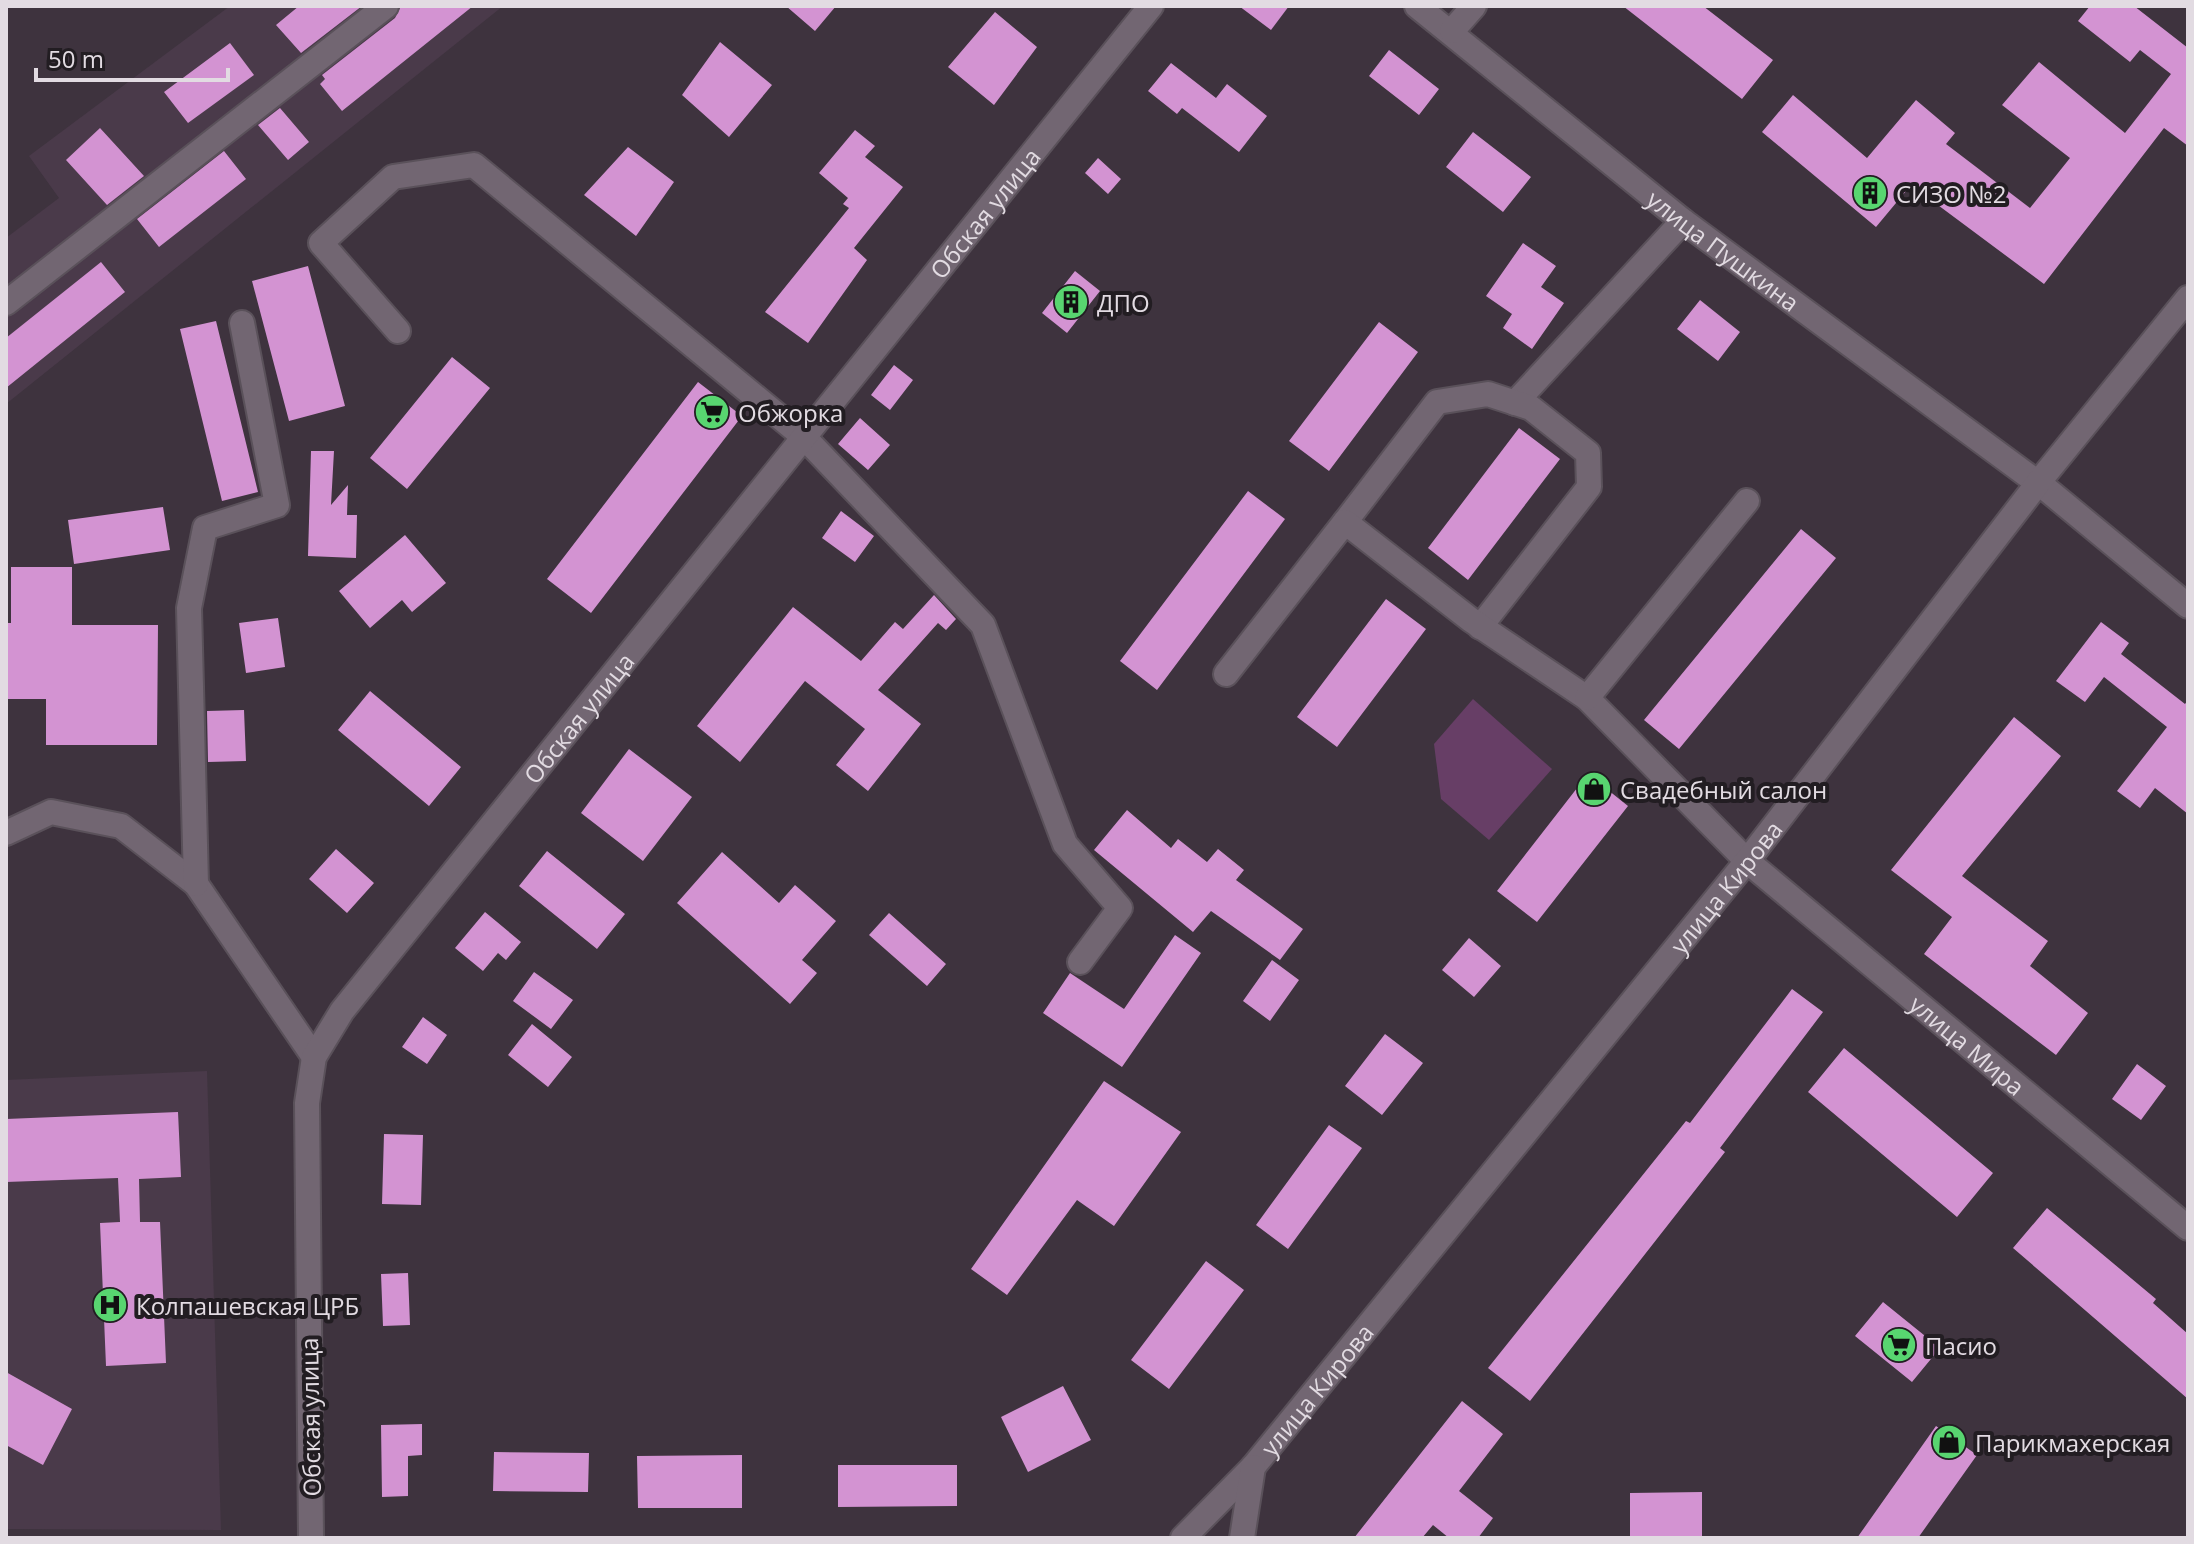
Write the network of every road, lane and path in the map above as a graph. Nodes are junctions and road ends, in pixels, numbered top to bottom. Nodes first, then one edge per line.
1 (386, 6) edge
2 (1150, 6) edge
3 (1417, 6) edge
4 (1474, 6) edge
5 (1452, 31) junction
6 (1683, 221) junction
7 (2188, 298) edge
8 (6, 303) edge
9 (242, 323) dead end
10 (398, 331) dead end
11 (1515, 403) junction
12 (804, 437) junction
13 (2038, 483) junction
14 (1747, 501) dead end
15 (1345, 522) junction
16 (2188, 606) edge
17 (1480, 627) junction
18 (1226, 674) dead end
19 (1587, 698) junction
20 (6, 833) edge
21 (1747, 861) junction
22 (196, 884) junction
23 (1080, 962) dead end
24 (314, 1057) junction
25 (2188, 1228) edge
26 (1253, 1467) junction
27 (311, 1538) edge
28 (1183, 1538) edge
29 (1242, 1538) edge

1 - 8 street
2 - 12 street, Обская улица
3 - 5 street, улица Пушкина
4 - 5 street
5 - 6 street, улица Пушкина
6 - 11 street
6 - 13 street, улица Пушкина
7 - 13 street, улица Кирова
9 - 22 street
10 - 12 street
11 - 15 street
11 - 17 street
12 - 23 street
12 - 24 street, Обская улица
13 - 16 street, улица Пушкина
13 - 21 street, улица Кирова
14 - 19 street
15 - 17 street, улица Мира
15 - 18 street
17 - 19 street, улица Мира
19 - 21 street, улица Мира
20 - 22 street
21 - 25 street, улица Мира
21 - 26 street, улица Кирова
22 - 24 street
24 - 27 street, Обская улица
26 - 28 street, улица Кирова
26 - 29 street

